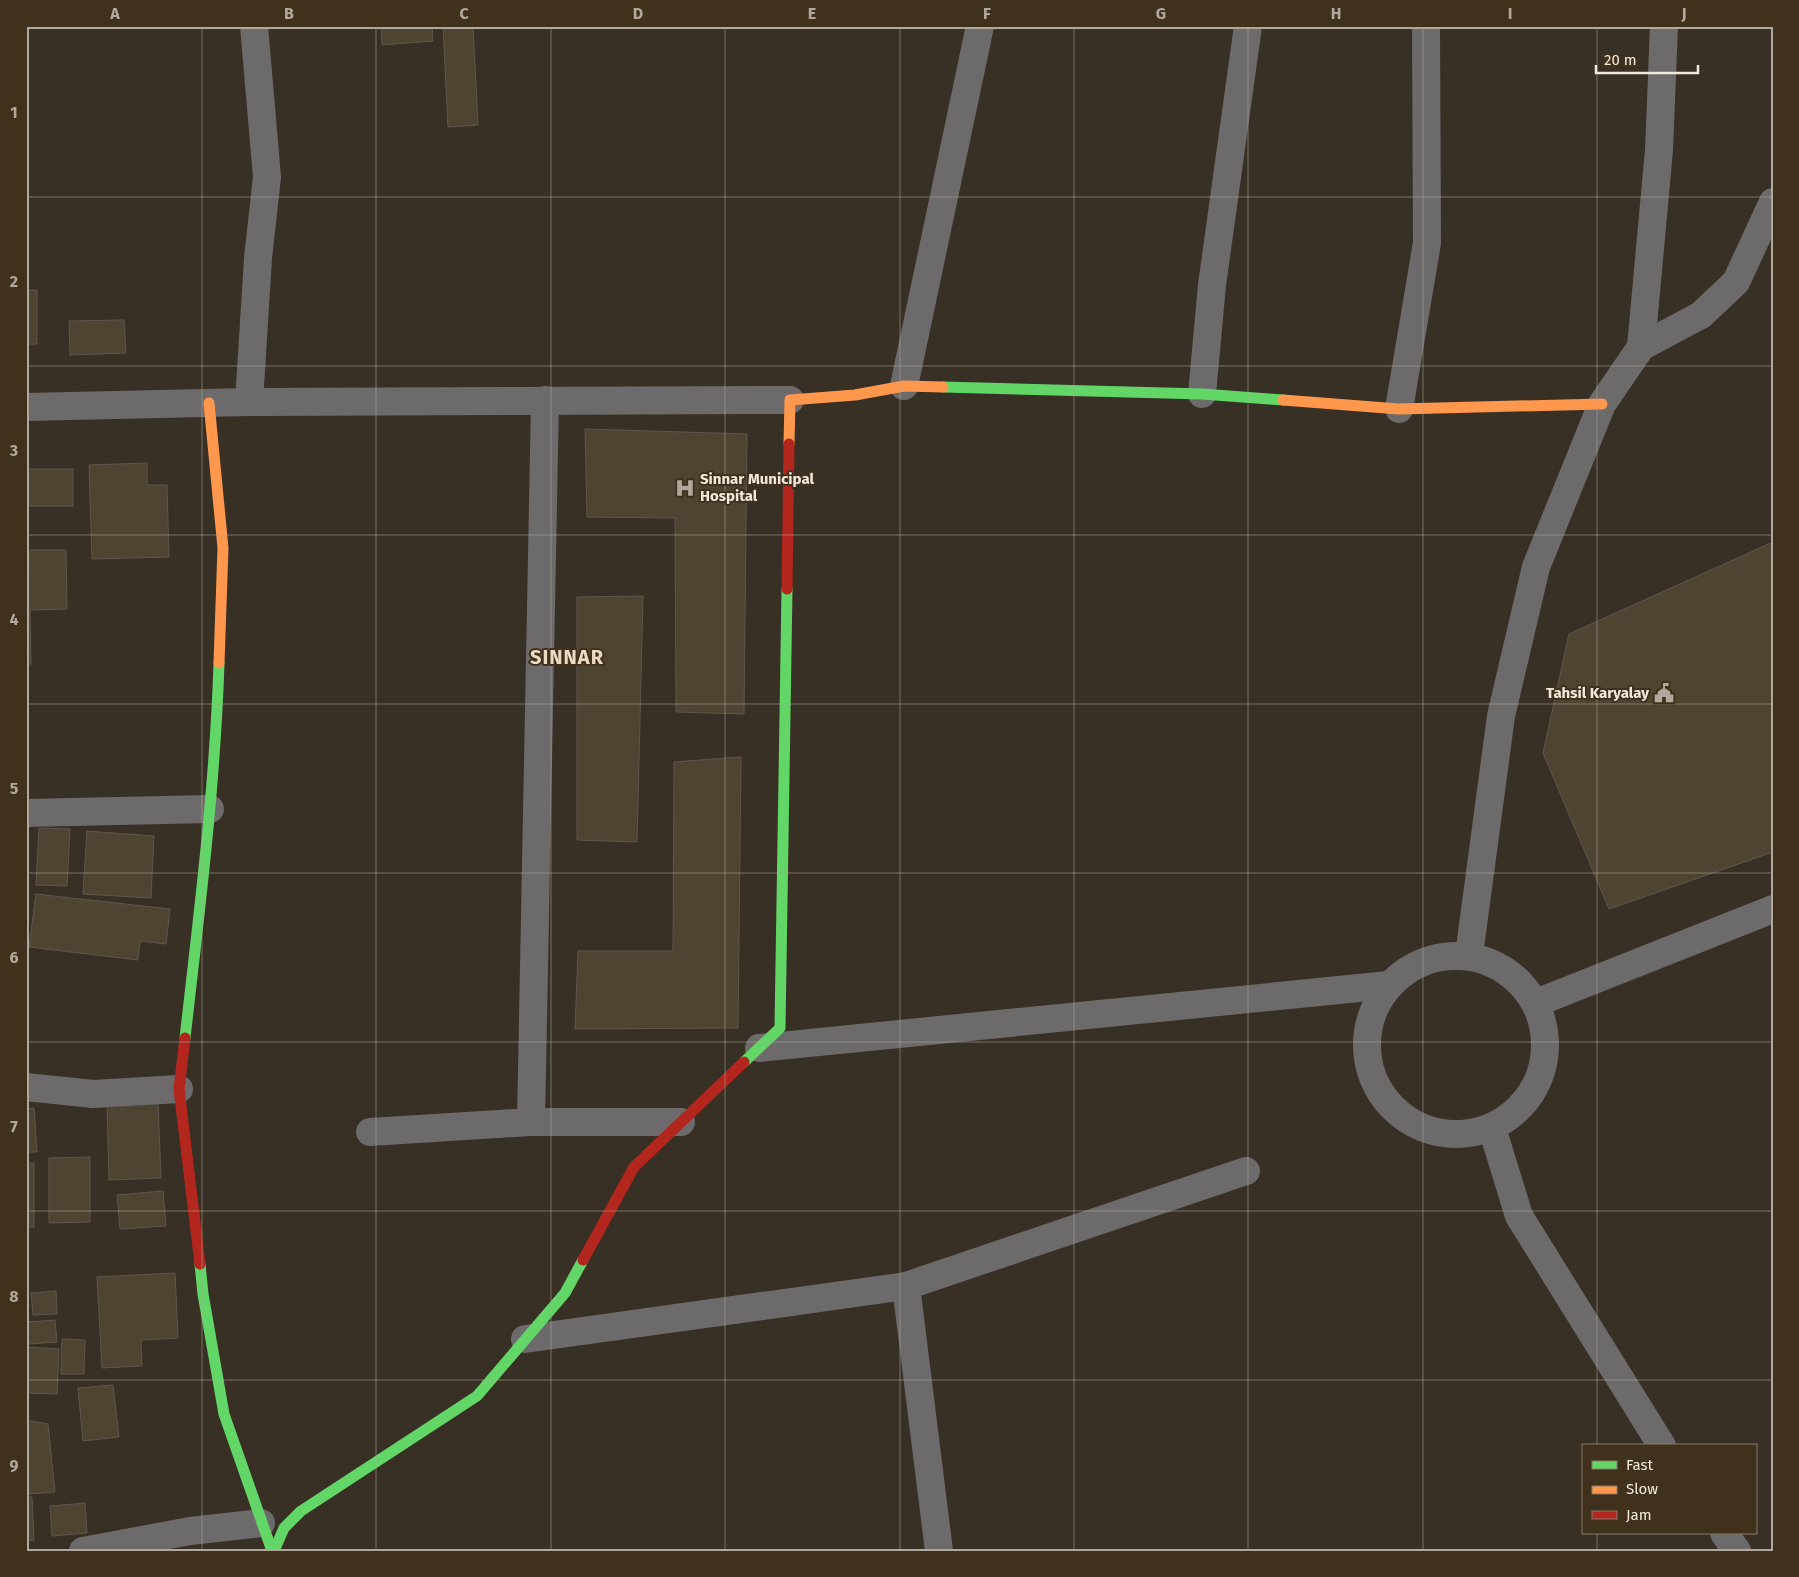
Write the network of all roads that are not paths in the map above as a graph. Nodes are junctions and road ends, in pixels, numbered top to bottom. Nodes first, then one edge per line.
1 (254, 26) edge
2 (980, 26) edge
3 (1248, 26) edge
4 (1426, 26) edge
5 (1664, 26) edge
6 (1773, 202) edge
7 (1641, 347) junction
8 (904, 386) junction
9 (1202, 394) junction
10 (545, 400) junction
11 (790, 400) junction
12 (208, 402) junction
13 (248, 402) junction
14 (1602, 404) junction
15 (26, 407) edge
16 (1399, 409) junction
17 (210, 809) junction
18 (26, 813) edge
19 (1773, 909) edge
20 (1469, 956) junction
21 (1389, 986) junction
22 (1536, 1003) junction
23 (759, 1048) junction
24 (26, 1086) edge
25 (179, 1089) junction
26 (531, 1122) junction
27 (681, 1122) junction
28 (1492, 1128) junction
29 (370, 1132) dead end
30 (1246, 1171) dead end
31 (906, 1286) junction
32 (525, 1339) junction
33 (1661, 1444) edge
34 (261, 1524) junction
35 (1725, 1534) edge
36 (83, 1551) edge
37 (273, 1551) edge
38 (939, 1551) edge
39 (1737, 1551) edge

1 - 13 street
2 - 8 street
3 - 9 street
4 - 16 street
5 - 7 street
6 - 7 street
7 - 14 street
8 - 9 street
8 - 11 street
9 - 16 street
10 - 11 street
10 - 13 street
10 - 26 street
11 - 23 street
12 - 13 street
12 - 15 street
12 - 17 street
14 - 16 street
14 - 20 street
17 - 18 street
17 - 25 street
19 - 22 street
20 - 21 street
20 - 22 street
21 - 23 street
21 - 28 street
22 - 28 street
23 - 27 street
24 - 25 street
25 - 34 street
26 - 27 street
26 - 29 street
27 - 32 street
28 - 33 street
30 - 31 street
31 - 32 street
31 - 38 street
32 - 37 street
34 - 36 street
34 - 37 street
35 - 39 street

